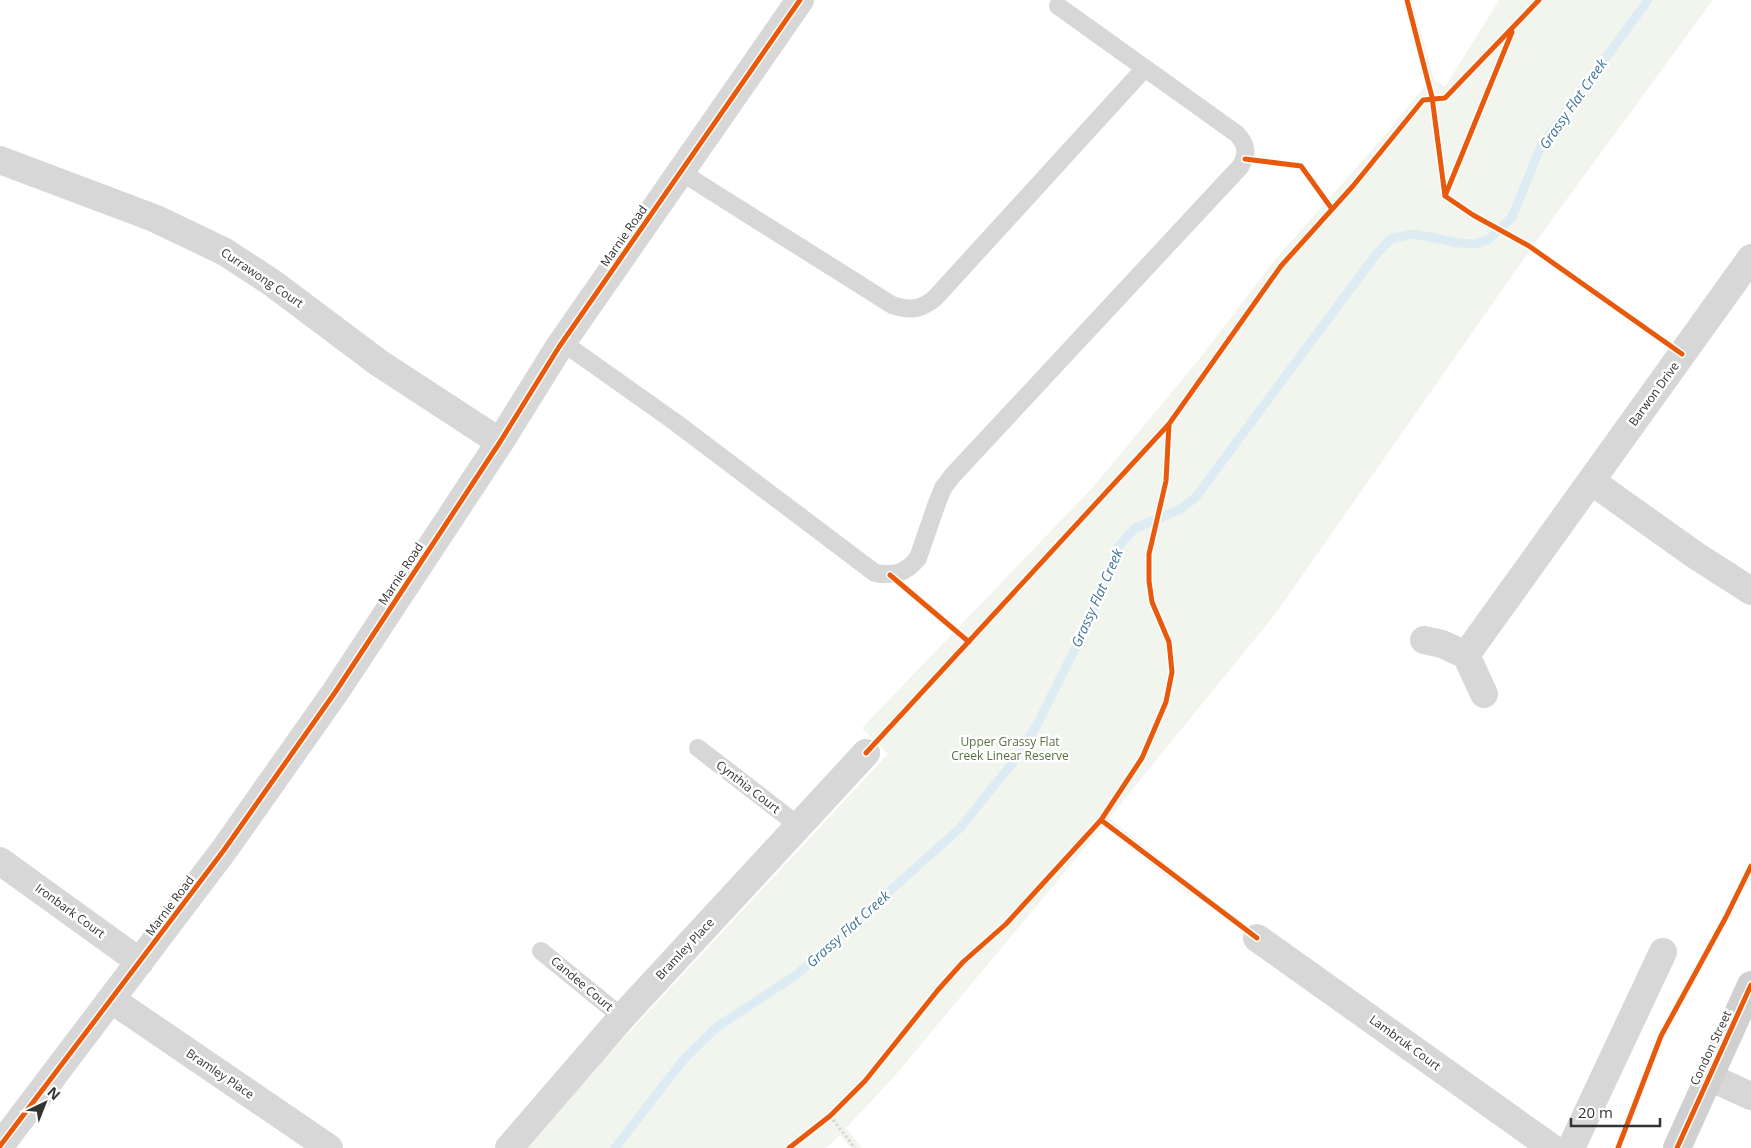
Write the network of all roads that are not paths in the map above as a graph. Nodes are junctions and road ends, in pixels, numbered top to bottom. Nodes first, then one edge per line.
1 (800, 0) edge
2 (1058, 6) dead end
3 (1145, 68) junction
4 (0, 160) edge
5 (681, 172) junction
6 (1751, 260) edge
7 (562, 342) junction
8 (500, 442) junction
9 (1591, 481) junction
10 (1751, 591) edge
11 (1424, 640) dead end
12 (1466, 654) junction
13 (1484, 694) dead end
14 (698, 748) dead end
15 (866, 753) dead end
16 (799, 826) junction
17 (0, 861) edge
18 (1257, 938) road end
19 (541, 951) dead end
20 (1663, 952) dead end
21 (140, 962) junction
22 (1751, 984) edge
23 (112, 1000) junction
24 (622, 1017) junction
25 (1708, 1077) junction
26 (1751, 1096) edge
27 (0, 1146) edge
28 (329, 1148) edge
29 (509, 1148) edge
30 (1552, 1148) edge
31 (1571, 1148) edge
32 (1677, 1148) edge

1 - 5 street, Marnie Road
2 - 3 lane
3 - 5 lane
3 - 7 lane
4 - 8 street, Currawong Court
5 - 7 street, Marnie Road
6 - 9 street, Barwon Drive
7 - 8 street, Marnie Road
8 - 21 street, Marnie Road
9 - 10 street
9 - 12 street, Barwon Drive
11 - 12 street
12 - 13 street
14 - 16 lane, Cynthia Court
15 - 16 street, Bramley Place
16 - 24 street, Bramley Place
17 - 21 street, Ironbark Court
18 - 30 street, Lambruk Court
19 - 24 lane, Candee Court
20 - 31 street
21 - 23 street, Marnie Road
22 - 25 main road, Condon Street
23 - 27 street, Marnie Road
23 - 28 street, Bramley Place
24 - 29 street, Bramley Place
25 - 26 street
25 - 32 main road, Condon Street

